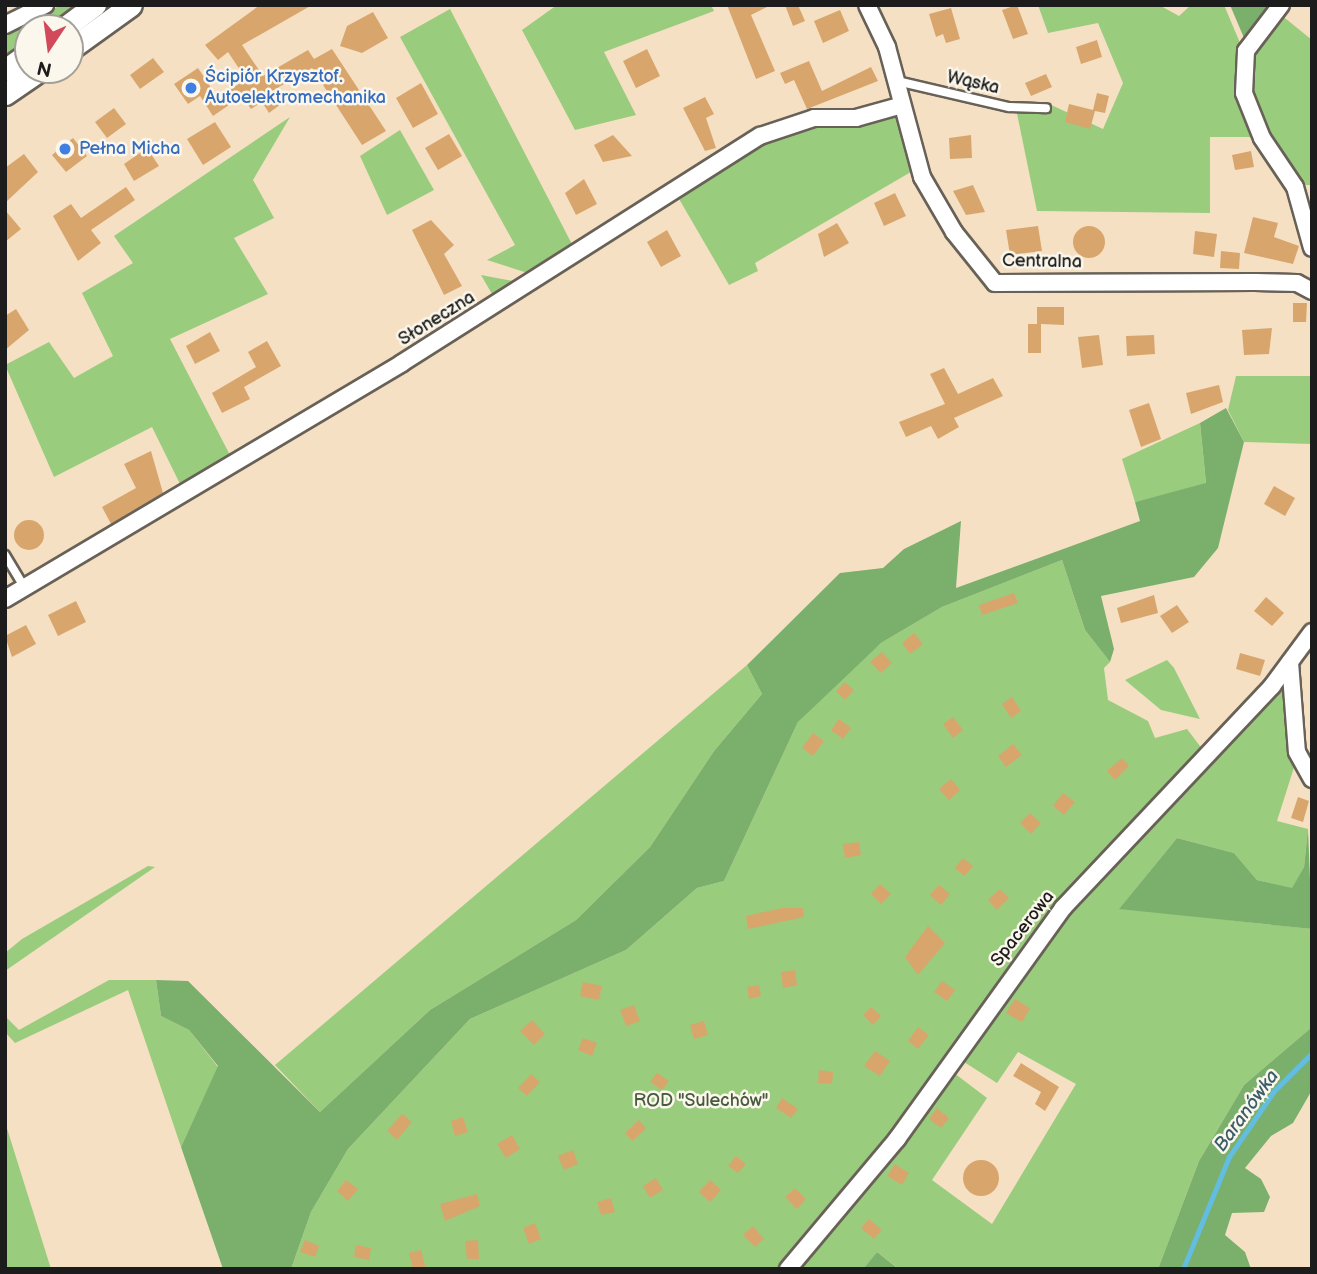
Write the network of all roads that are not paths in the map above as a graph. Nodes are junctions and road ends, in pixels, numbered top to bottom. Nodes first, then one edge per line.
1 (45, 5) edge
2 (131, 5) edge
3 (867, 5) edge
4 (1282, 5) edge
5 (5, 24) edge
6 (84, 39) edge
7 (894, 80) junction
8 (20, 84) edge
9 (5, 94) edge
10 (899, 106) junction
11 (1046, 108) dead end
12 (1312, 248) edge
13 (1312, 291) edge
14 (5, 555) edge
15 (24, 587) junction
16 (5, 599) edge
17 (1312, 632) edge
18 (1290, 662) junction
19 (1312, 779) edge
20 (788, 1269) edge

1 - 5 street
2 - 6 main road
3 - 7 street, Centralna
4 - 12 street
7 - 10 street, Centralna
7 - 11 lane, Wąska
8 - 9 main road
10 - 13 street, Centralna
10 - 15 street, Słoneczna
14 - 15 lane
15 - 16 street, Słoneczna
17 - 18 street, Spacerowa
18 - 19 street
18 - 20 street, Spacerowa

